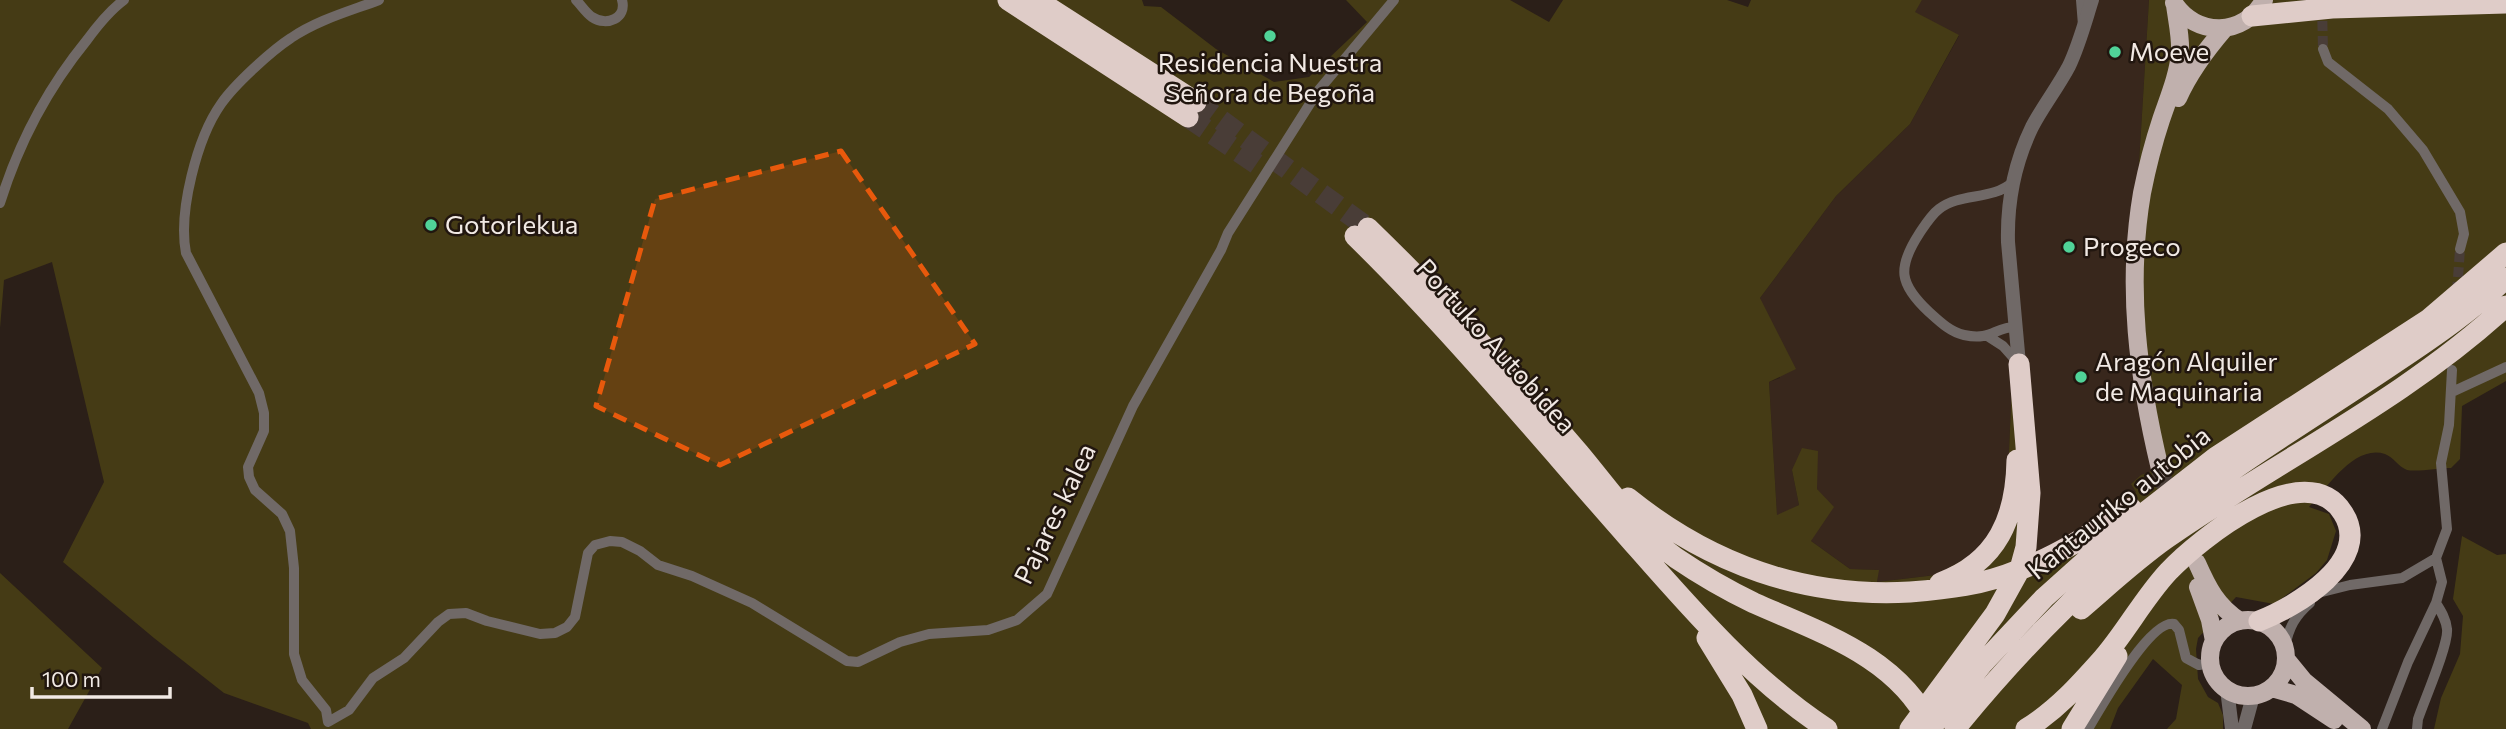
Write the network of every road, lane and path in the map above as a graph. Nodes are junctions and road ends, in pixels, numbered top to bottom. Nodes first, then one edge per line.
1 (124, 0) edge
2 (379, 0) edge
3 (576, 0) edge
4 (622, 0) edge
5 (1008, 0) edge
6 (1037, 0) edge
7 (1394, 0) edge
8 (2081, 0) edge
9 (2092, 0) edge
10 (2174, 3) edge
11 (2506, 3) edge
12 (2258, 8) edge
13 (2225, 28) junction
14 (2083, 29) junction
15 (2323, 49) tunnel mouth
16 (2014, 182) junction
17 (0, 203) edge
18 (2460, 249) tunnel mouth
19 (2506, 253) edge
20 (2506, 278) edge
21 (2506, 306) edge
22 (2015, 327) junction
23 (1989, 337) junction
24 (2019, 364) junction
25 (2506, 367) edge
26 (2452, 370) dead end
27 (2452, 393) junction
28 (1579, 453) junction
29 (2206, 465) junction
30 (2223, 514) junction
31 (2436, 558) junction
32 (1653, 566) junction
33 (2330, 590) junction
34 (1911, 592) junction
35 (2306, 596) junction
36 (2436, 603) junction
37 (2250, 621) junction
38 (2214, 641) junction
39 (2286, 653) junction
40 (2211, 663) junction
41 (2272, 688) junction
42 (2227, 689) junction
43 (2253, 696) junction
44 (1757, 729) edge
45 (1827, 729) edge
46 (1910, 729) edge
47 (1931, 729) edge
48 (1955, 729) edge
49 (1969, 729) edge
50 (2026, 729) edge
51 (2072, 729) edge
52 (2088, 729) edge
53 (2232, 729) edge
54 (2244, 729) edge
55 (2345, 729) edge
56 (2362, 729) edge
57 (2382, 729) edge
58 (2417, 729) edge

1 - 17 street
2 - 7 street, Pajares kalea
3 - 4 street
5 - 6 highway
8 - 14 street
9 - 14 street
10 - 13 main road
10 - 13 main road
11 - 12 highway
12 - 13 main road
14 - 16 street
15 - 18 street
16 - 22 street
16 - 23 street
19 - 29 highway, Kantauriko autobia
20 - 48 highway
21 - 30 highway
22 - 23 street
22 - 24 street
23 - 24 street
24 - 34 highway
24 - 46 highway
25 - 27 street
26 - 27 street
27 - 31 street
28 - 32 highway, Portuko Autobidea
28 - 34 highway
28 - 47 highway
29 - 34 highway
29 - 47 highway, Kantauriko autobia
30 - 35 highway
30 - 49 highway
30 - 50 highway
30 - 51 highway
31 - 33 street
31 - 36 street
32 - 44 highway
32 - 45 highway
33 - 35 street
33 - 39 street
35 - 37 highway
36 - 57 street
36 - 58 street
37 - 38 main road
37 - 38 main road
37 - 39 main road
38 - 40 main road
39 - 41 main road
39 - 56 main road
40 - 42 main road
40 - 52 street
41 - 43 main road
41 - 55 main road
42 - 43 main road
42 - 53 street
43 - 54 street

